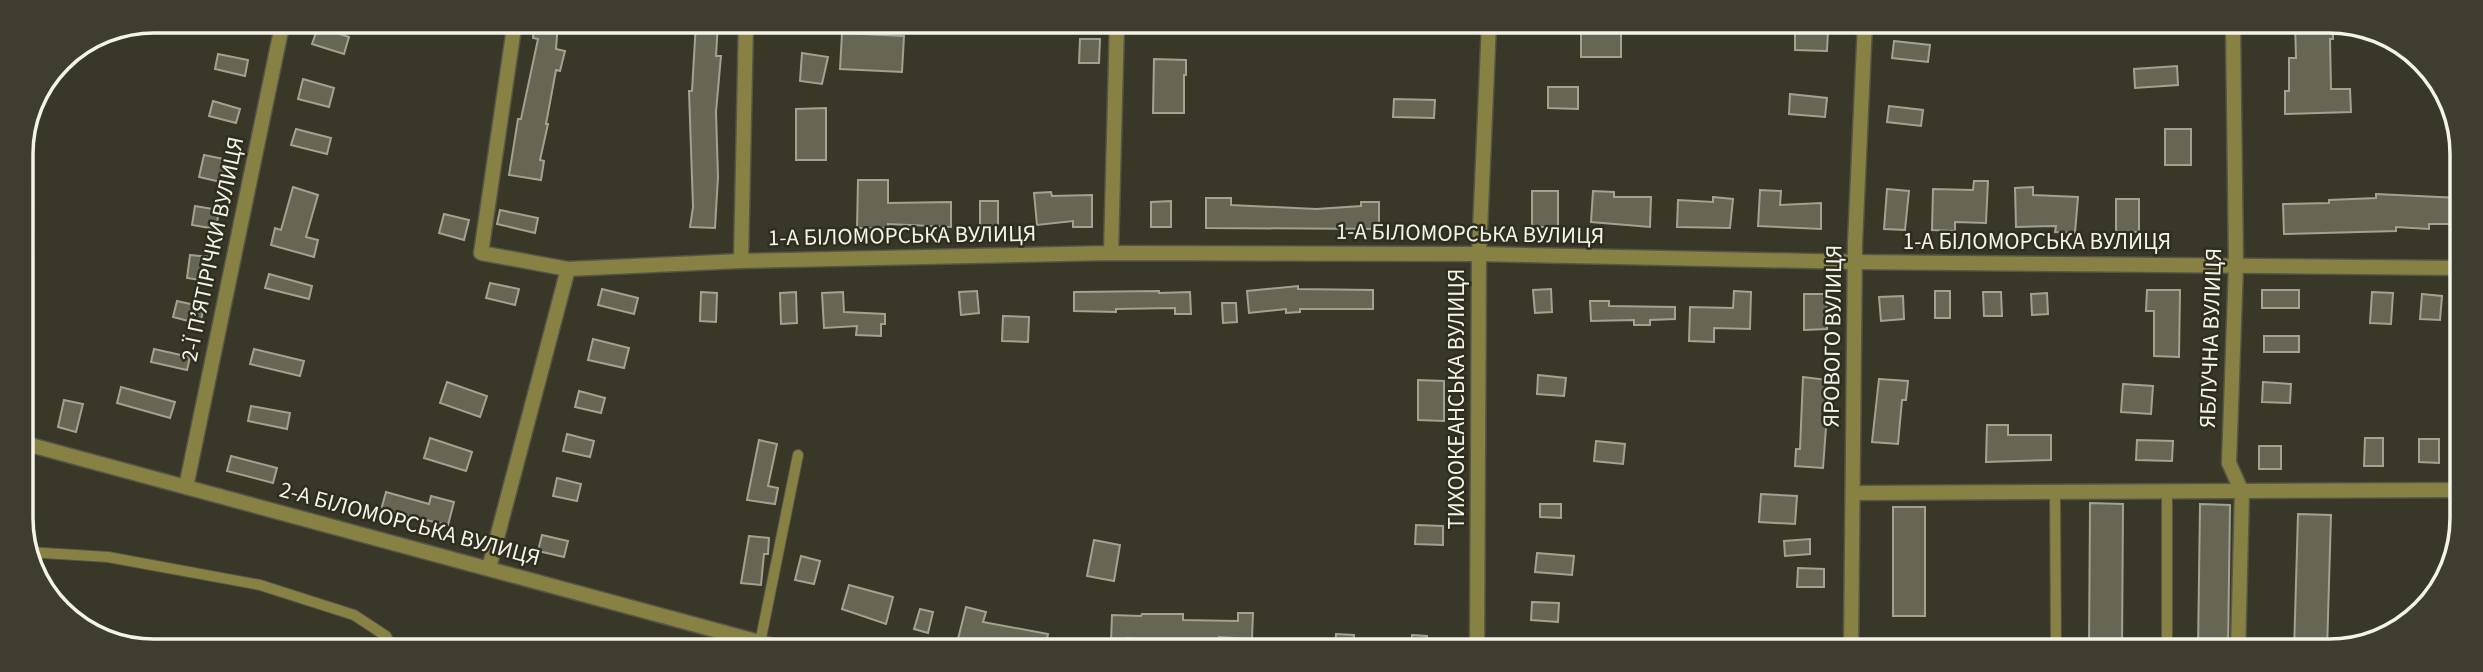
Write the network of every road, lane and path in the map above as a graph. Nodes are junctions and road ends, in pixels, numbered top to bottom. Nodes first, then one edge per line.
1 (280, 33) edge
2 (513, 33) edge
3 (746, 33) edge
4 (1117, 33) edge
5 (1489, 33) edge
6 (1865, 33) edge
7 (2233, 33) edge
8 (1111, 253) junction
9 (1479, 254) junction
10 (741, 261) junction
11 (1855, 262) junction
12 (2236, 265) junction
13 (2450, 268) edge
14 (568, 269) junction
15 (33, 446) edge
16 (798, 455) dead end
17 (186, 486) junction
18 (2450, 491) edge
19 (2166, 492) junction
20 (2242, 492) junction
21 (1853, 493) junction
22 (2055, 493) junction
23 (39, 553) edge
24 (489, 568) junction
25 (1477, 638) edge
26 (1851, 638) edge
27 (2056, 638) edge
28 (2167, 638) edge
29 (2238, 638) edge
30 (388, 639) edge
31 (735, 639) edge
32 (761, 639) edge

1 - 17 street, 2-Ї П’ЯТІРІЧКИ ВУЛИЦЯ
2 - 14 street, 1-А БІЛОМОРСЬКА ВУЛИЦЯ
3 - 10 street
4 - 8 street
5 - 9 street, ТИХООКЕАНСЬКА ВУЛИЦЯ
6 - 11 street, ЯРОВОГО ВУЛИЦЯ
7 - 12 street, ЯБЛУЧНА ВУЛИЦЯ
8 - 9 street, 1-А БІЛОМОРСЬКА ВУЛИЦЯ
8 - 10 street, 1-А БІЛОМОРСЬКА ВУЛИЦЯ
9 - 11 street, 1-А БІЛОМОРСЬКА ВУЛИЦЯ
9 - 25 street, ТИХООКЕАНСЬКА ВУЛИЦЯ
10 - 14 street, 1-А БІЛОМОРСЬКА ВУЛИЦЯ
11 - 12 street, 1-А БІЛОМОРСЬКА ВУЛИЦЯ
11 - 21 street, ЯРОВОГО ВУЛИЦЯ
12 - 13 street, 1-А БІЛОМОРСЬКА ВУЛИЦЯ
12 - 20 street, ЯБЛУЧНА ВУЛИЦЯ
14 - 24 street
15 - 17 street, 2-А БІЛОМОРСЬКА ВУЛИЦЯ
16 - 32 lane
17 - 24 street, 2-А БІЛОМОРСЬКА ВУЛИЦЯ
18 - 20 street
19 - 20 street
19 - 22 street
19 - 28 lane
20 - 29 street, ЯБЛУЧНА ВУЛИЦЯ
21 - 22 street
21 - 26 street, ЯРОВОГО ВУЛИЦЯ
22 - 27 lane
23 - 30 lane
24 - 31 street, 2-А БІЛОМОРСЬКА ВУЛИЦЯ

